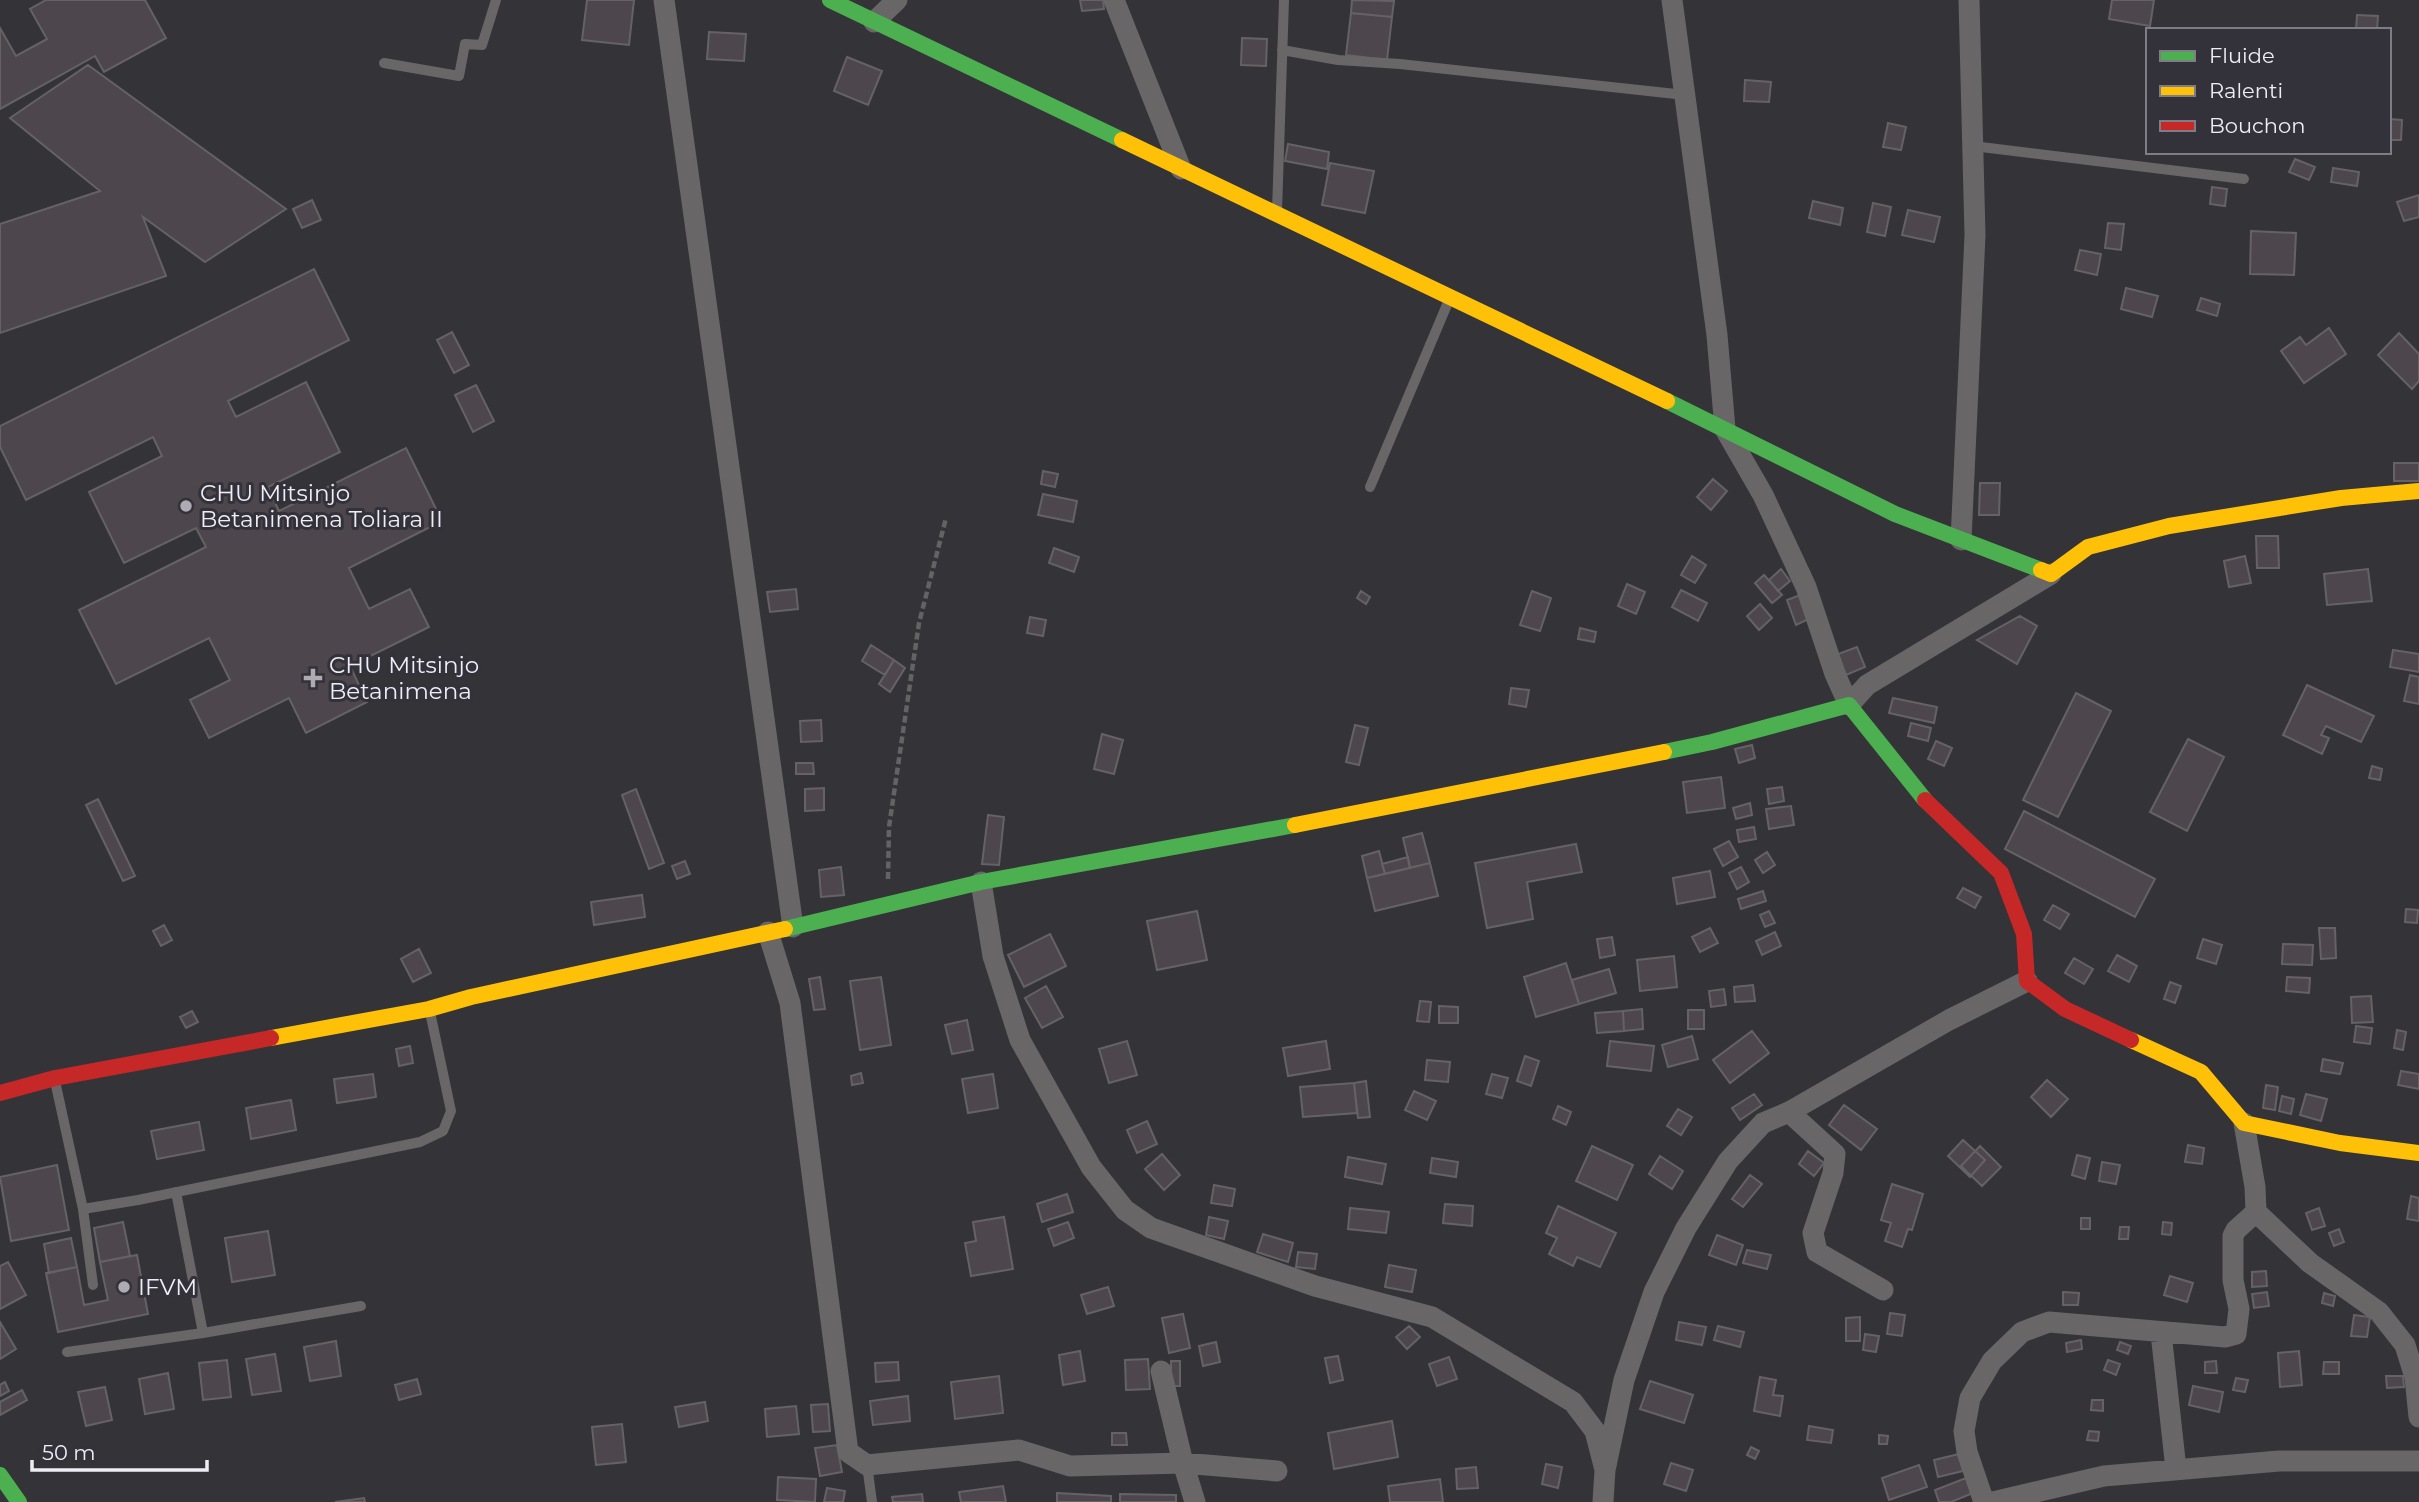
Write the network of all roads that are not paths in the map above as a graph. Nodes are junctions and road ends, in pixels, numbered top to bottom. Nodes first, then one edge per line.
1 (496, 0) edge
2 (664, 0) edge
3 (830, 0) edge
4 (897, 0) edge
5 (1114, 0) edge
6 (1284, 0) edge
7 (1672, 0) edge
8 (1969, 0) edge
9 (874, 22) junction
10 (1282, 50) junction
11 (384, 63) dead end
12 (1685, 95) junction
13 (1973, 146) junction
14 (1181, 169) junction
15 (2244, 179) dead end
16 (1277, 215) junction
17 (1450, 298) junction
18 (1725, 429) junction
19 (1370, 487) dead end
20 (2419, 491) edge
21 (1961, 540) junction
22 (2051, 574) junction
23 (1849, 705) junction
24 (981, 882) junction
25 (793, 927) junction
26 (768, 932) junction
27 (2027, 981) junction
28 (429, 1009) junction
29 (55, 1078) junction
30 (0, 1093) edge
31 (1789, 1112) junction
32 (2244, 1123) junction
33 (2419, 1153) edge
34 (176, 1192) junction
35 (83, 1209) junction
36 (2256, 1212) junction
37 (93, 1285) dead end
38 (1883, 1290) dead end
39 (361, 1306) dead end
40 (203, 1333) junction
41 (2161, 1333) junction
42 (67, 1352) dead end
43 (1161, 1371) dead end
44 (2419, 1417) edge
45 (2419, 1461) edge
46 (1183, 1463) junction
47 (867, 1465) junction
48 (2176, 1469) junction
49 (1605, 1470) junction
50 (1276, 1471) dead end
51 (3, 1486) edge
52 (19, 1502) edge
53 (872, 1502) edge
54 (1195, 1502) edge
55 (1603, 1502) edge
56 (1984, 1502) edge
57 (1993, 1502) edge

1 - 11 lane
2 - 25 street
3 - 9 street
4 - 9 street
5 - 14 street
6 - 10 lane
7 - 12 street
8 - 13 street
9 - 14 street
10 - 12 lane
10 - 16 lane
12 - 18 street
13 - 15 lane
13 - 21 street
14 - 16 street
16 - 17 street
17 - 18 street
17 - 19 lane
18 - 21 street
18 - 23 street
20 - 22 street
21 - 22 street
22 - 23 street
23 - 24 street
23 - 27 street
24 - 25 street
24 - 49 street
25 - 26 street
26 - 28 street
26 - 47 street
27 - 31 street
27 - 32 street
28 - 29 street
28 - 34 lane
29 - 30 street
29 - 35 lane
31 - 38 street
31 - 49 street
32 - 33 street
32 - 36 street
34 - 35 lane
34 - 40 lane
35 - 37 lane
36 - 41 street
36 - 44 street
39 - 40 lane
40 - 42 lane
41 - 48 street
41 - 56 street
43 - 46 street
45 - 48 street
46 - 47 street
46 - 50 street
46 - 54 street
47 - 53 lane
48 - 57 street
49 - 55 street
51 - 52 street

